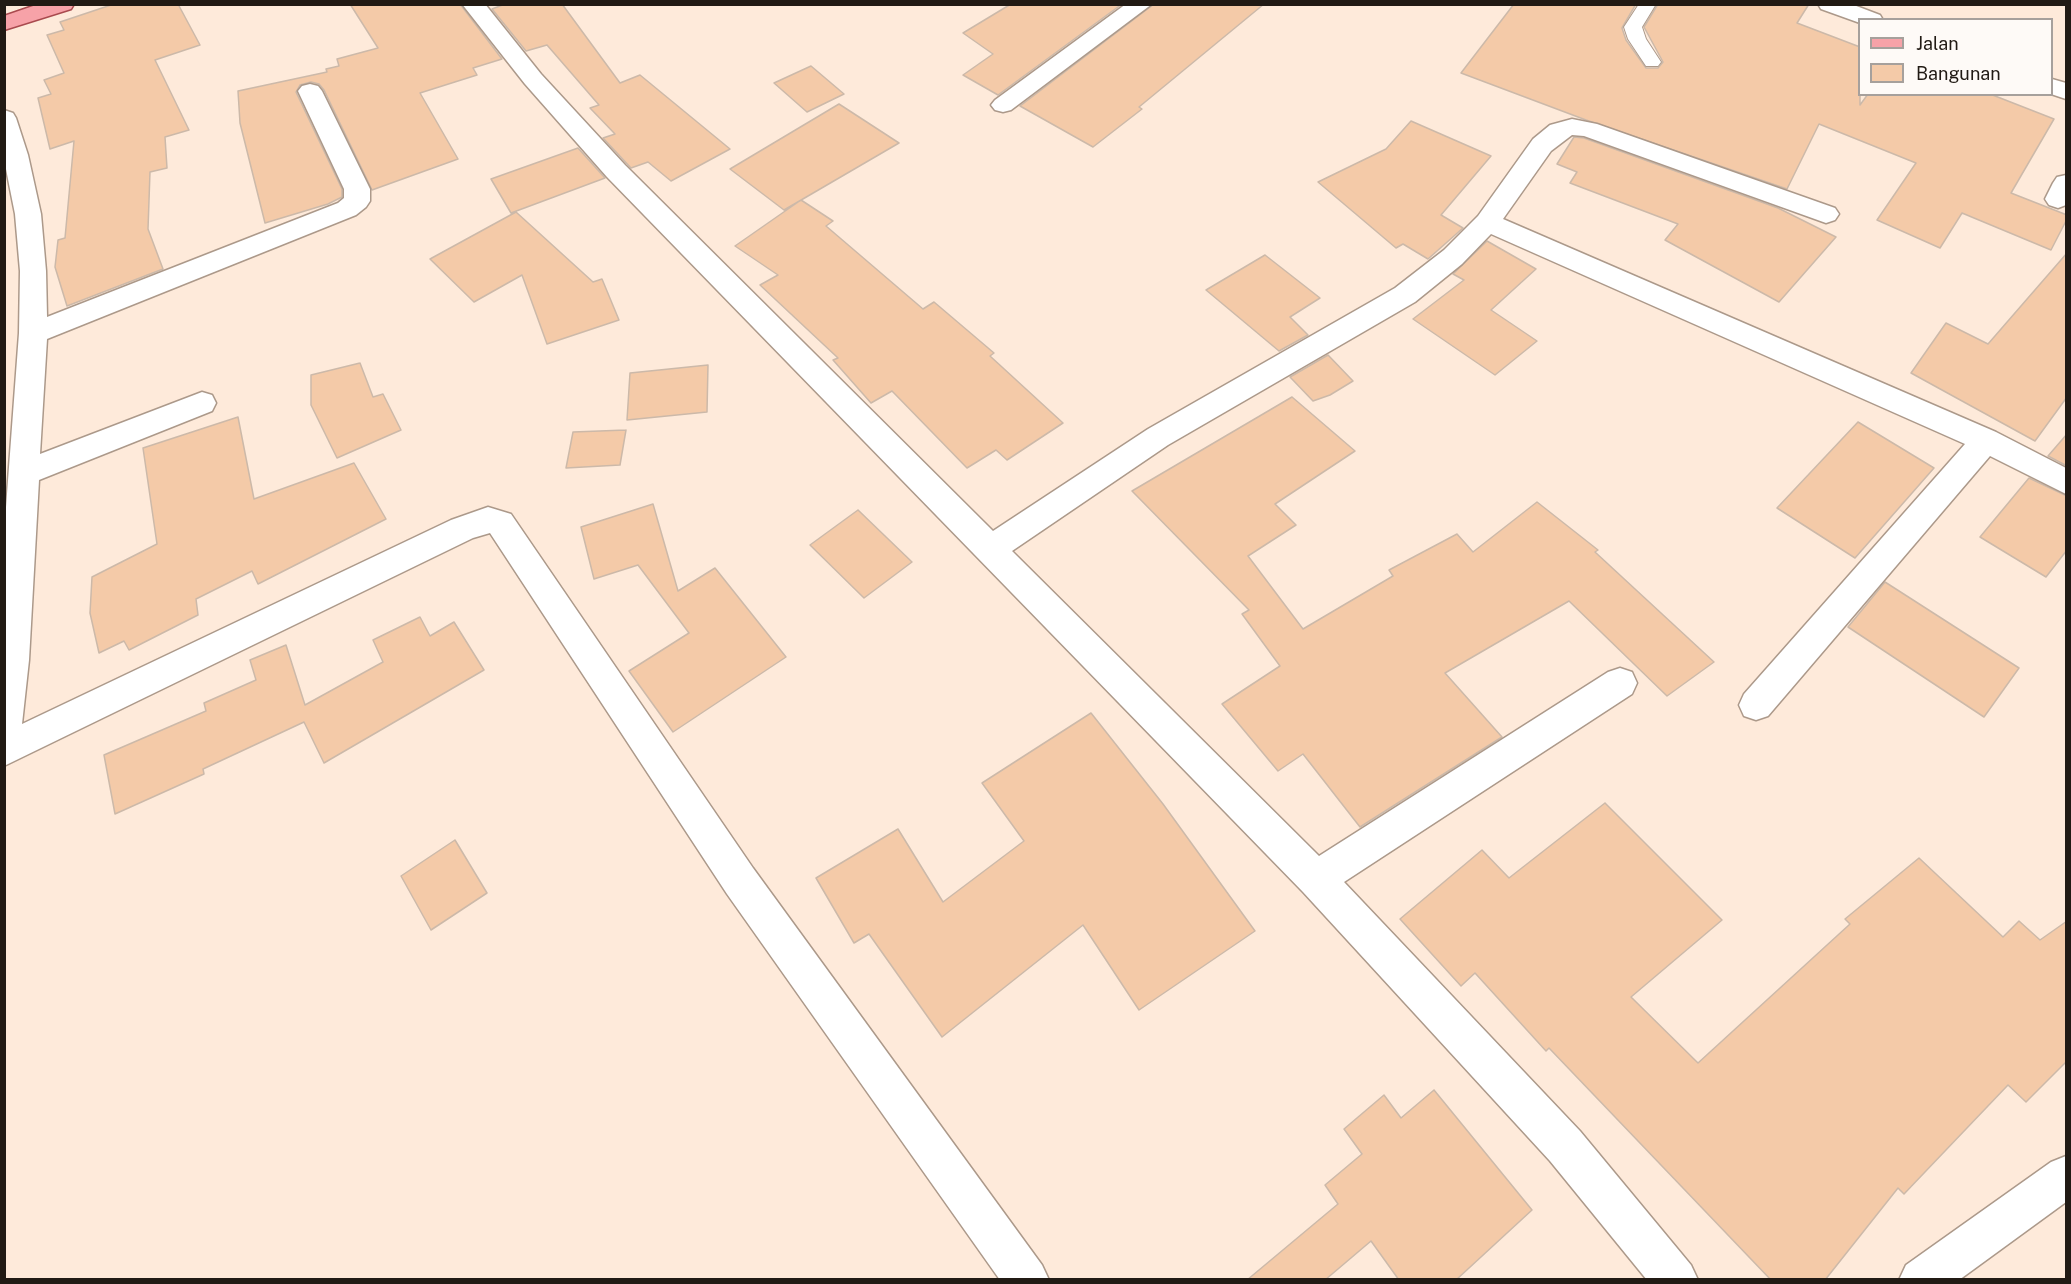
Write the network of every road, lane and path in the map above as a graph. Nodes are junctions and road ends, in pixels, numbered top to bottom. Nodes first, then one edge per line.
1 (63, 4) edge
2 (473, 4) edge
3 (1141, 4) edge
4 (1648, 4) edge
5 (1829, 4) edge
6 (1867, 18) edge
7 (4, 23) edge
8 (1652, 62) dead end
9 (2053, 86) edge
10 (310, 91) dead end
11 (2067, 92) edge
12 (1003, 105) dead end
13 (4, 118) edge
14 (1826, 214) dead end
15 (1487, 222) junction
16 (33, 333) junction
17 (202, 403) dead end
18 (16, 430) edge
19 (1986, 440) junction
20 (24, 473) junction
21 (2067, 482) edge
22 (991, 549) junction
23 (1620, 683) dead end
24 (1756, 705) dead end
25 (4, 728) edge
26 (4, 750) edge
27 (1316, 879) junction
28 (2061, 1190) edge
29 (1027, 1280) edge
30 (1676, 1280) edge
31 (1921, 1280) edge

1 - 7 main road
2 - 22 street
3 - 12 street
4 - 8 lane
5 - 6 street
9 - 11 street
10 - 16 street
13 - 16 street
14 - 15 street
15 - 19 street
15 - 22 street
16 - 18 street
17 - 20 street
18 - 20 street
19 - 21 street
19 - 24 street
20 - 25 street
22 - 27 street
23 - 27 street
26 - 29 street
27 - 30 street
28 - 31 street

